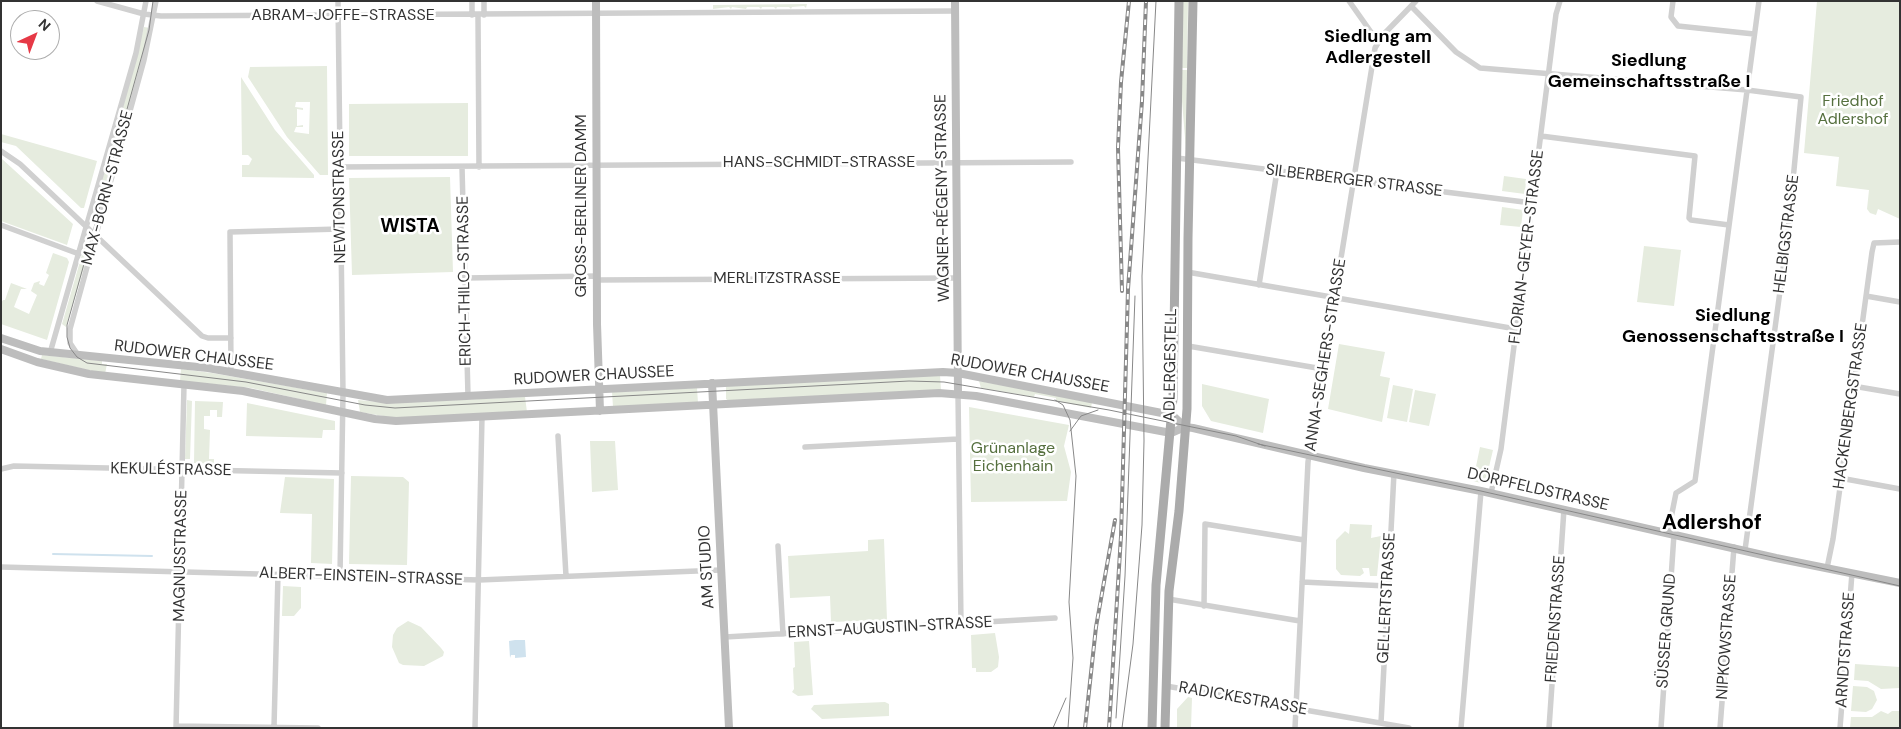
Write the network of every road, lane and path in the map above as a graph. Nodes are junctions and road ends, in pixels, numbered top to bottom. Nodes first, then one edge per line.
1 (97, 1) edge
2 (146, 1) edge
3 (156, 1) edge
4 (338, 1) edge
5 (472, 1) edge
6 (484, 1) edge
7 (596, 1) edge
8 (955, 1) edge
9 (1180, 1) edge
10 (1193, 1) edge
11 (1349, 1) edge
12 (1416, 1) edge
13 (1560, 1) edge
14 (1673, 1) edge
15 (1759, 1) edge
16 (1411, 6) junction
17 (955, 11) junction
18 (144, 14) junction
19 (596, 14) junction
20 (478, 15) junction
21 (153, 16) junction
22 (338, 16) junction
23 (1754, 34) junction
24 (1378, 42) junction
25 (1549, 74) junction
26 (1747, 90) junction
27 (1541, 136) junction
28 (1, 151) edge
29 (1177, 158) junction
30 (1191, 159) junction
31 (956, 162) junction
32 (1071, 162) dead end
33 (596, 166) junction
34 (339, 167) junction
35 (462, 167) junction
36 (479, 167) junction
37 (1277, 171) junction
38 (1355, 181) junction
39 (1532, 204) junction
40 (1, 225) edge
41 (1729, 225) junction
42 (87, 228) junction
43 (340, 229) junction
44 (95, 235) junction
45 (1900, 242) edge
46 (79, 254) junction
47 (1187, 272) junction
48 (465, 278) junction
49 (596, 278) junction
50 (957, 278) junction
51 (1259, 285) junction
52 (1866, 296) junction
53 (1335, 297) junction
54 (1900, 302) edge
55 (1516, 329) junction
56 (1, 338) edge
57 (231, 338) junction
58 (1188, 346) junction
59 (1, 349) edge
60 (50, 353) junction
61 (82, 356) junction
62 (1323, 369) junction
63 (231, 372) junction
64 (958, 373) junction
65 (712, 383) junction
66 (184, 385) junction
67 (1853, 386) junction
68 (599, 390) junction
69 (343, 393) junction
70 (958, 394) junction
71 (1900, 394) edge
72 (468, 396) junction
73 (713, 406) junction
74 (600, 411) junction
75 (343, 412) junction
76 (1172, 415) junction
77 (482, 417) junction
78 (1185, 427) junction
79 (1171, 433) junction
80 (558, 436) dead end
81 (958, 439) junction
82 (805, 447) dead end
83 (1309, 455) junction
84 (1, 469) edge
85 (182, 470) junction
86 (342, 473) junction
87 (1394, 473) junction
88 (1840, 478) junction
89 (1900, 490) edge
90 (1481, 491) junction
91 (1492, 493) junction
92 (1564, 509) junction
93 (1671, 534) junction
94 (1304, 540) junction
95 (778, 546) dead end
96 (1734, 547) junction
97 (1745, 550) junction
98 (1, 567) edge
99 (1827, 568) junction
100 (721, 570) junction
101 (181, 571) junction
102 (1852, 573) junction
103 (278, 574) junction
104 (340, 576) junction
105 (566, 576) junction
106 (479, 580) junction
107 (1302, 582) junction
108 (1900, 583) edge
109 (1387, 586) junction
110 (1168, 599) junction
111 (1204, 606) junction
112 (1055, 618) dead end
113 (1300, 621) junction
114 (961, 624) junction
115 (783, 634) junction
116 (725, 637) junction
117 (1166, 686) junction
118 (1296, 708) junction
119 (1380, 723) junction
120 (176, 727) edge
121 (274, 727) edge
122 (318, 728) edge
123 (475, 728) edge
124 (729, 728) edge
125 (1152, 728) edge
126 (1165, 728) edge
127 (1295, 728) edge
128 (1409, 728) edge
129 (1460, 728) edge
130 (1549, 728) edge
131 (1661, 728) edge
132 (1720, 728) edge
133 (1840, 728) edge

1 - 18 street, ABRAM-JOFFE-STRASSE
2 - 18 street, MAX-BORN-STRASSE
3 - 21 street, MAX-BORN-STRASSE
4 - 22 street, NEWTONSTRASSE
5 - 20 street
6 - 20 street
7 - 19 main road, GROSS-BERLINER DAMM
8 - 17 main road, WAGNER-RÉGENY-STRASSE
9 - 29 main road, ADLERGESTELL
10 - 30 main road, ADLERGESTELL
11 - 24 street
12 - 16 street
13 - 25 street, FLORIAN-GEYER-STRASSE
14 - 23 street
15 - 23 street
16 - 24 street
16 - 25 street
17 - 19 street, ABRAM-JOFFE-STRASSE
17 - 31 main road, WAGNER-RÉGENY-STRASSE
18 - 21 street, ABRAM-JOFFE-STRASSE
18 - 42 street, MAX-BORN-STRASSE
19 - 20 street, ABRAM-JOFFE-STRASSE
19 - 33 main road, GROSS-BERLINER DAMM
20 - 22 street, ABRAM-JOFFE-STRASSE
20 - 36 street
21 - 22 street, ABRAM-JOFFE-STRASSE
21 - 44 street, MAX-BORN-STRASSE
22 - 34 street, NEWTONSTRASSE
23 - 26 street
24 - 38 street, ANNA-SEGHERS-STRASSE
25 - 26 street
25 - 27 street, FLORIAN-GEYER-STRASSE
26 - 41 street
26 - 97 street, HELBIGSTRASSE
27 - 39 street, FLORIAN-GEYER-STRASSE
27 - 41 street
28 - 42 street
29 - 30 street, SILBERBERGER STRASSE
29 - 76 main road, ADLERGESTELL
30 - 37 street, SILBERBERGER STRASSE
30 - 47 main road, ADLERGESTELL
31 - 32 street, HANS-SCHMIDT-STRASSE
31 - 33 street, HANS-SCHMIDT-STRASSE
31 - 50 main road, WAGNER-RÉGENY-STRASSE
33 - 36 street, HANS-SCHMIDT-STRASSE
33 - 49 main road, GROSS-BERLINER DAMM
34 - 35 street, HANS-SCHMIDT-STRASSE
34 - 43 street, NEWTONSTRASSE
35 - 36 street, HANS-SCHMIDT-STRASSE
35 - 48 street, ERICH-THILO-STRASSE
37 - 38 street, SILBERBERGER STRASSE
37 - 51 street
38 - 39 street, SILBERBERGER STRASSE
38 - 53 street, ANNA-SEGHERS-STRASSE
39 - 55 street, FLORIAN-GEYER-STRASSE
40 - 46 street
41 - 93 street, SÜSSER GRUND
42 - 44 street
42 - 46 street, MAX-BORN-STRASSE
43 - 57 street
43 - 69 street, NEWTONSTRASSE
44 - 57 street
44 - 61 street, MAX-BORN-STRASSE
45 - 52 street, HACKENBERGSTRASSE
46 - 60 street, MAX-BORN-STRASSE
47 - 51 street
47 - 58 main road, ADLERGESTELL
48 - 49 street, MERLITZSTRASSE
48 - 72 street, ERICH-THILO-STRASSE
49 - 50 street, MERLITZSTRASSE
49 - 68 main road, GROSS-BERLINER DAMM
50 - 64 main road, WAGNER-RÉGENY-STRASSE
51 - 53 street
52 - 54 street
52 - 67 street, HACKENBERGSTRASSE
53 - 55 street
53 - 62 street, ANNA-SEGHERS-STRASSE
55 - 91 street, FLORIAN-GEYER-STRASSE
56 - 60 main road, RUDOWER CHAUSSEE
57 - 63 street
58 - 62 street
58 - 78 main road, ADLERGESTELL
59 - 66 main road, RUDOWER CHAUSSEE
60 - 61 main road, RUDOWER CHAUSSEE
61 - 63 main road, RUDOWER CHAUSSEE
62 - 83 street, ANNA-SEGHERS-STRASSE
63 - 69 main road, RUDOWER CHAUSSEE
64 - 65 main road, RUDOWER CHAUSSEE
64 - 70 main road, WAGNER-RÉGENY-STRASSE
64 - 76 main road, RUDOWER CHAUSSEE
65 - 68 main road, RUDOWER CHAUSSEE
65 - 73 main road, AM STUDIO
66 - 75 main road, RUDOWER CHAUSSEE
66 - 85 street, MAGNUSSTRASSE
67 - 71 street
67 - 88 street, HACKENBERGSTRASSE
68 - 72 main road, RUDOWER CHAUSSEE
68 - 74 main road, GROSS-BERLINER DAMM
69 - 72 main road, RUDOWER CHAUSSEE
69 - 75 street, NEWTONSTRASSE
70 - 73 main road, RUDOWER CHAUSSEE
70 - 79 main road, RUDOWER CHAUSSEE
70 - 81 street
73 - 74 main road, RUDOWER CHAUSSEE
73 - 100 main road, AM STUDIO
74 - 77 main road, RUDOWER CHAUSSEE
75 - 77 main road, RUDOWER CHAUSSEE
75 - 86 street, NEWTONSTRASSE
76 - 78 main road
76 - 79 main road, ADLERGESTELL
77 - 106 street
78 - 79 main road
78 - 83 main road, DÖRPFELDSTRASSE
78 - 110 main road, ADLERGESTELL
79 - 125 main road, ADLERGESTELL
80 - 105 street
81 - 82 street
81 - 114 street
83 - 87 main road, DÖRPFELDSTRASSE
83 - 94 street, ANNA-SEGHERS-STRASSE
84 - 85 street, KEKULÉSTRASSE
85 - 86 street, KEKULÉSTRASSE
85 - 101 street, MAGNUSSTRASSE
86 - 104 street, NEWTONSTRASSE
87 - 90 main road, DÖRPFELDSTRASSE
87 - 109 street, GELLERTSTRASSE
88 - 89 street
88 - 99 street, HACKENBERGSTRASSE
90 - 91 main road, DÖRPFELDSTRASSE
90 - 129 street
91 - 92 main road, DÖRPFELDSTRASSE
92 - 93 main road, DÖRPFELDSTRASSE
92 - 130 street, FRIEDENSTRASSE
93 - 96 main road, DÖRPFELDSTRASSE
93 - 131 street, SÜSSER GRUND
94 - 107 street, ANNA-SEGHERS-STRASSE
94 - 111 street
95 - 115 street
96 - 97 main road, DÖRPFELDSTRASSE
96 - 132 street, NIPKOWSTRASSE
97 - 99 main road, DÖRPFELDSTRASSE
98 - 101 street, ALBERT-EINSTEIN-STRASSE
99 - 102 main road, DÖRPFELDSTRASSE
100 - 105 street, ALBERT-EINSTEIN-STRASSE
100 - 116 main road, AM STUDIO
101 - 103 street, ALBERT-EINSTEIN-STRASSE
101 - 120 street, MAGNUSSTRASSE
102 - 108 main road, DÖRPFELDSTRASSE
102 - 133 street, ARNDTSTRASSE
103 - 104 street, ALBERT-EINSTEIN-STRASSE
103 - 121 street
104 - 106 street, ALBERT-EINSTEIN-STRASSE
105 - 106 street, ALBERT-EINSTEIN-STRASSE
106 - 123 street
107 - 109 street
107 - 113 street, ANNA-SEGHERS-STRASSE
109 - 119 street, GELLERTSTRASSE
110 - 111 street
110 - 117 main road, ADLERGESTELL
111 - 113 street
112 - 114 street, ERNST-AUGUSTIN-STRASSE
113 - 118 street, ANNA-SEGHERS-STRASSE
114 - 115 street, ERNST-AUGUSTIN-STRASSE
115 - 116 street, ERNST-AUGUSTIN-STRASSE
116 - 124 main road, AM STUDIO
117 - 118 street, RADICKESTRASSE
117 - 126 main road, ADLERGESTELL
118 - 119 street, RADICKESTRASSE
118 - 127 street, ANNA-SEGHERS-STRASSE
119 - 128 street, RADICKESTRASSE
120 - 121 street
121 - 122 street

